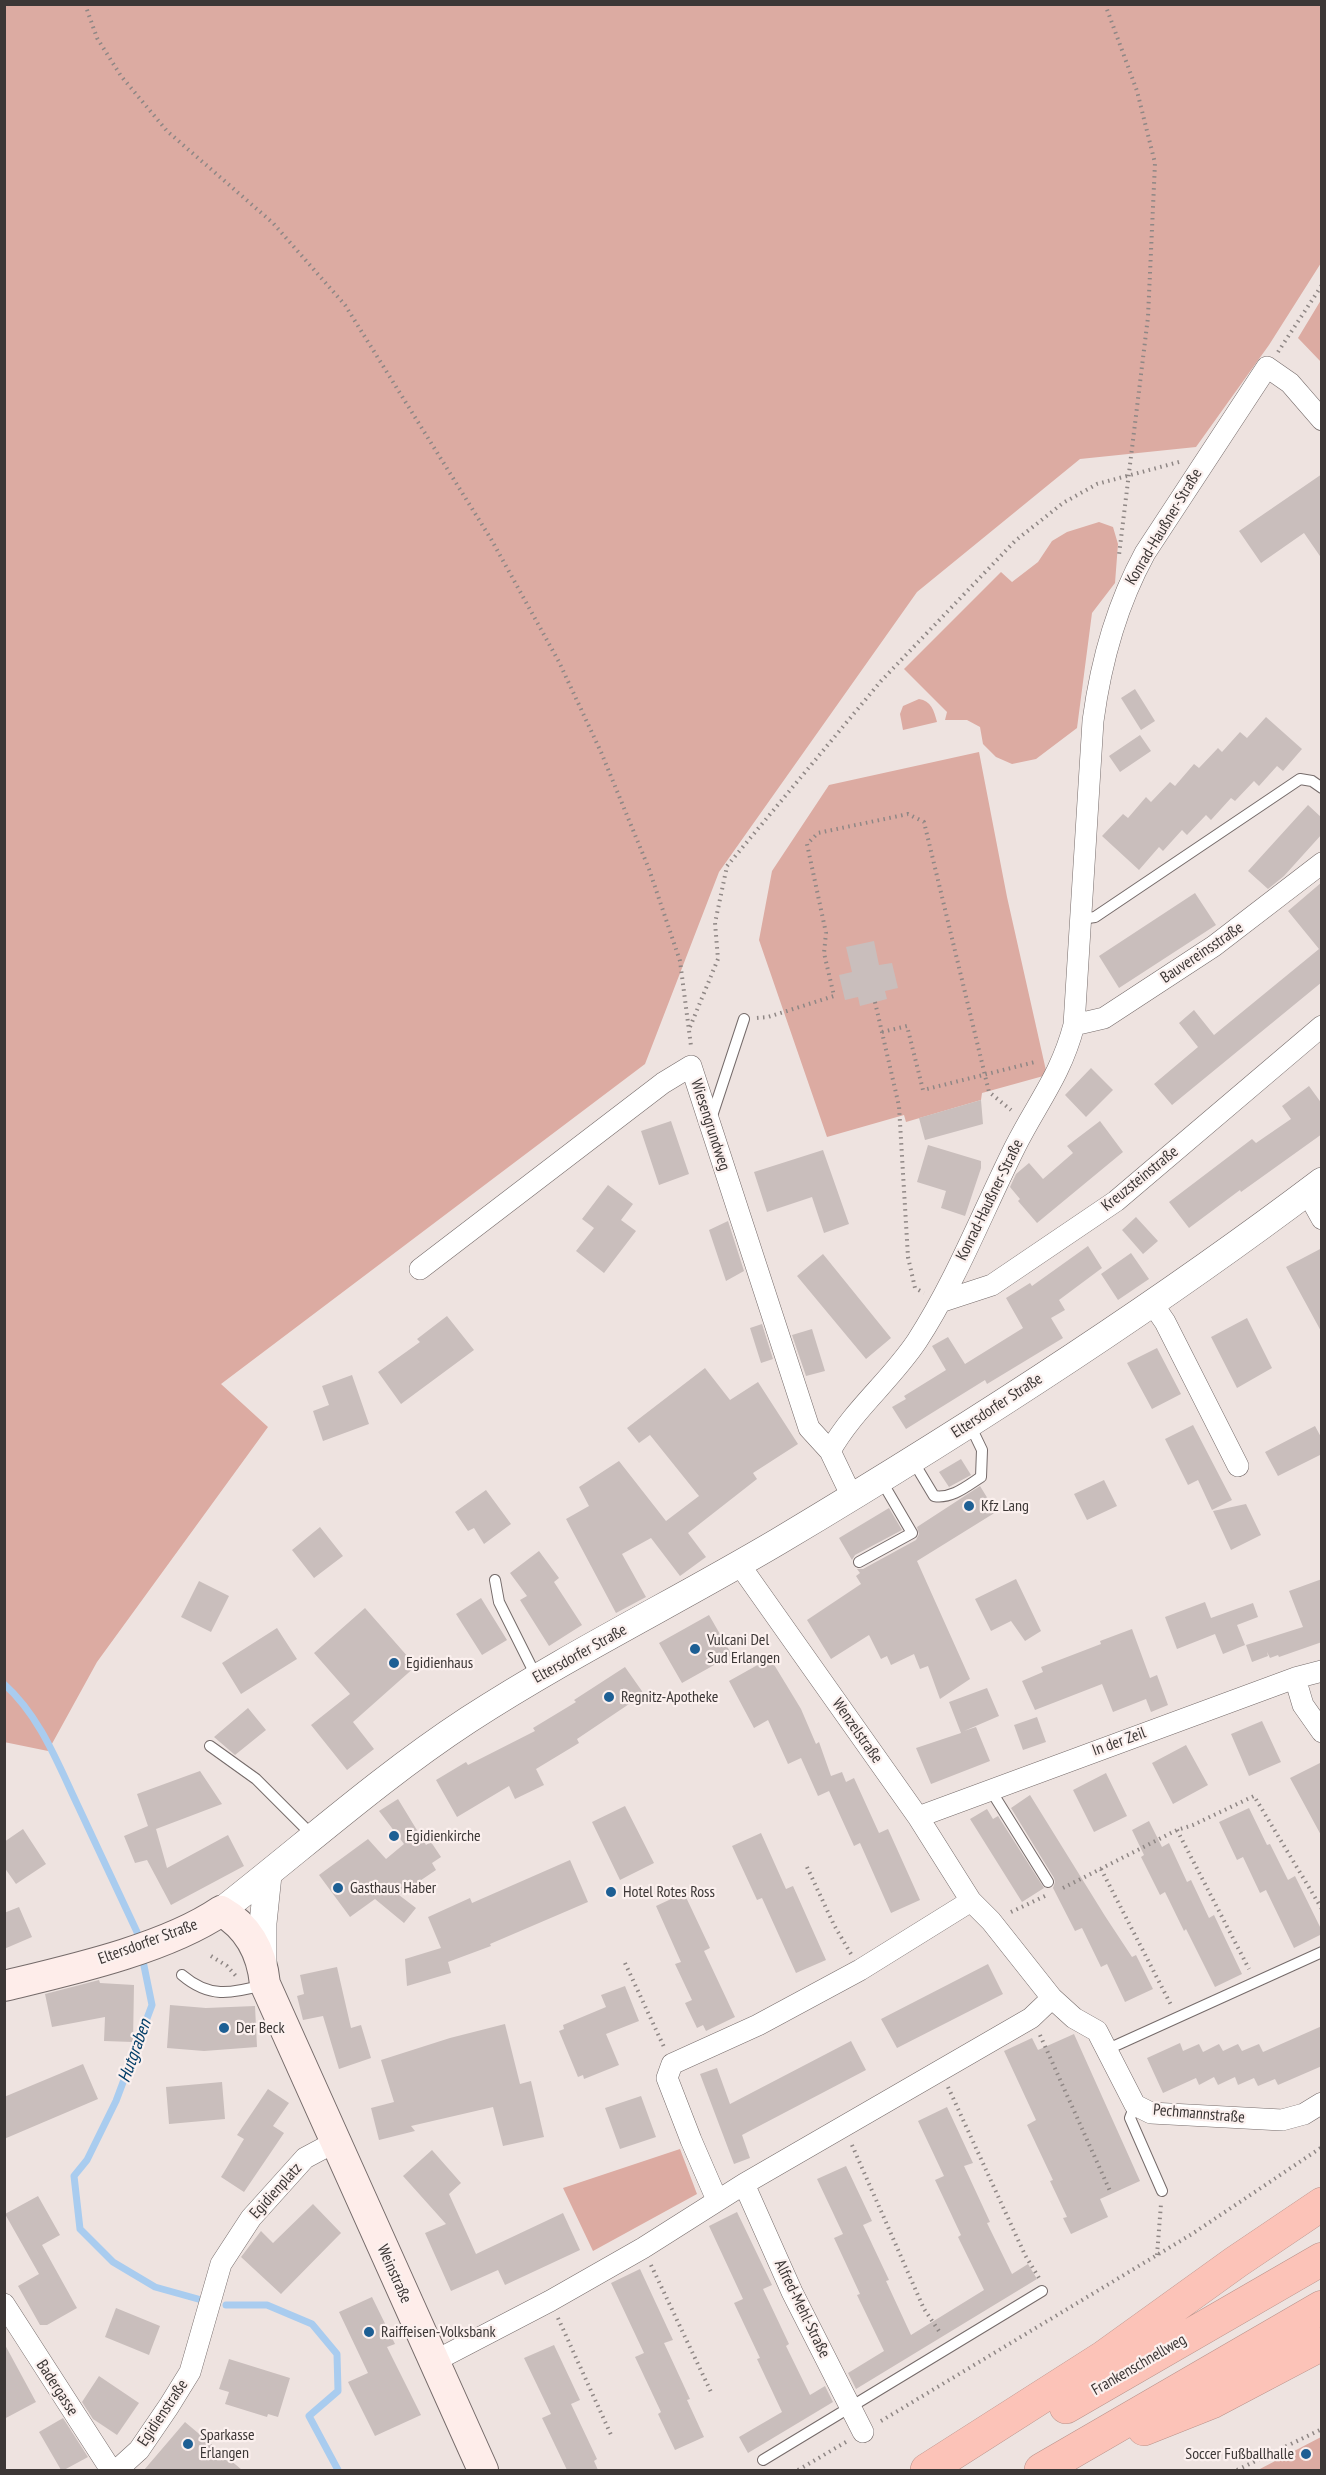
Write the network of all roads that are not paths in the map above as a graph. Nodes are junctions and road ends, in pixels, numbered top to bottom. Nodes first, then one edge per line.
1 (1322, 420) edge
2 (1322, 788) edge
3 (1322, 863) edge
4 (1081, 919) junction
5 (744, 1019) road end
6 (1074, 1024) junction
7 (1322, 1026) edge
8 (710, 1122) junction
9 (1314, 1186) edge
10 (1322, 1219) edge
11 (420, 1269) dead end
12 (940, 1302) junction
13 (1152, 1303) junction
14 (970, 1425) junction
15 (830, 1452) junction
16 (913, 1461) junction
17 (1238, 1466) dead end
18 (881, 1480) junction
19 (852, 1497) junction
20 (859, 1562) dead end
21 (739, 1564) junction
22 (495, 1580) dead end
23 (1322, 1671) edge
24 (537, 1678) junction
25 (1295, 1678) junction
26 (1322, 1732) edge
27 (210, 1746) dead end
28 (990, 1789) junction
29 (918, 1817) junction
30 (314, 1837) junction
31 (268, 1875) junction
32 (1048, 1882) dead end
33 (971, 1901) junction
34 (217, 1914) junction
35 (1322, 1952) edge
36 (182, 1975) dead end
37 (258, 1979) junction
38 (4, 1986) edge
39 (1052, 1998) junction
40 (1108, 2049) junction
41 (1322, 2103) edge
42 (1135, 2105) junction
43 (335, 2142) junction
44 (744, 2184) junction
45 (1162, 2191) road end
46 (717, 2200) junction
47 (1322, 2204) edge
48 (1322, 2259) edge
49 (1042, 2291) road end
50 (4, 2304) edge
51 (1322, 2307) edge
52 (1322, 2344) edge
53 (197, 2347) joint
54 (433, 2362) junction
55 (851, 2407) junction
56 (863, 2432) road end
57 (764, 2460) dead end
58 (111, 2470) edge
59 (117, 2470) edge
60 (483, 2470) edge
61 (927, 2470) edge
62 (956, 2470) edge
63 (1042, 2470) edge

1 - 4 street, Konrad-Haußner-Straße
2 - 4 lane
3 - 6 street, Bauvereinsstraße
4 - 6 street, Konrad-Haußner-Straße
5 - 8 lane
6 - 12 street, Konrad-Haußner-Straße
7 - 12 street, Kreuzsteinstraße
8 - 11 street, Wiesengrundweg
8 - 15 street, Wiesengrundweg
9 - 10 street, Eltersdorfer Straße
9 - 13 street, Eltersdorfer Straße
12 - 15 street, Konrad-Haußner-Straße
13 - 14 street, Eltersdorfer Straße
13 - 17 street
14 - 16 street, Eltersdorfer Straße
14 - 16 lane
15 - 19 street, Wiesengrundweg
16 - 18 street, Eltersdorfer Straße
18 - 19 street, Eltersdorfer Straße
18 - 20 lane
19 - 21 street, Eltersdorfer Straße
21 - 24 street, Eltersdorfer Straße
21 - 29 street, Wenzelstraße
22 - 24 lane
23 - 25 street, In der Zeil
24 - 30 street, Eltersdorfer Straße
25 - 26 street
25 - 28 street, In der Zeil
27 - 30 lane
28 - 29 street, In der Zeil
28 - 32 lane
29 - 33 street, Wenzelstraße
30 - 31 street, Eltersdorfer Straße
31 - 34 street, Eltersdorfer Straße
31 - 37 street
33 - 39 street, Wenzelstraße
33 - 46 street
34 - 37 main road
34 - 38 main road, Eltersdorfer Straße
35 - 40 lane
36 - 37 lane
37 - 43 main road
39 - 40 street, Wenzelstraße
39 - 44 street
40 - 42 street, Pechmannstraße
41 - 42 street, Pechmannstraße
42 - 45 lane
43 - 53 street, Egidienplatz
43 - 54 main road, Weinstraße
44 - 46 street
44 - 55 street, Alfred-Mehl-Straße
46 - 54 street
47 - 61 highway
48 - 62 highway, Frankenschnellweg
49 - 55 lane
50 - 58 street, Badergasse
51 - 63 highway
52 - 63 highway
53 - 59 street, Egidienstraße
54 - 60 main road, Weinstraße
55 - 56 street, Alfred-Mehl-Straße
55 - 57 lane

